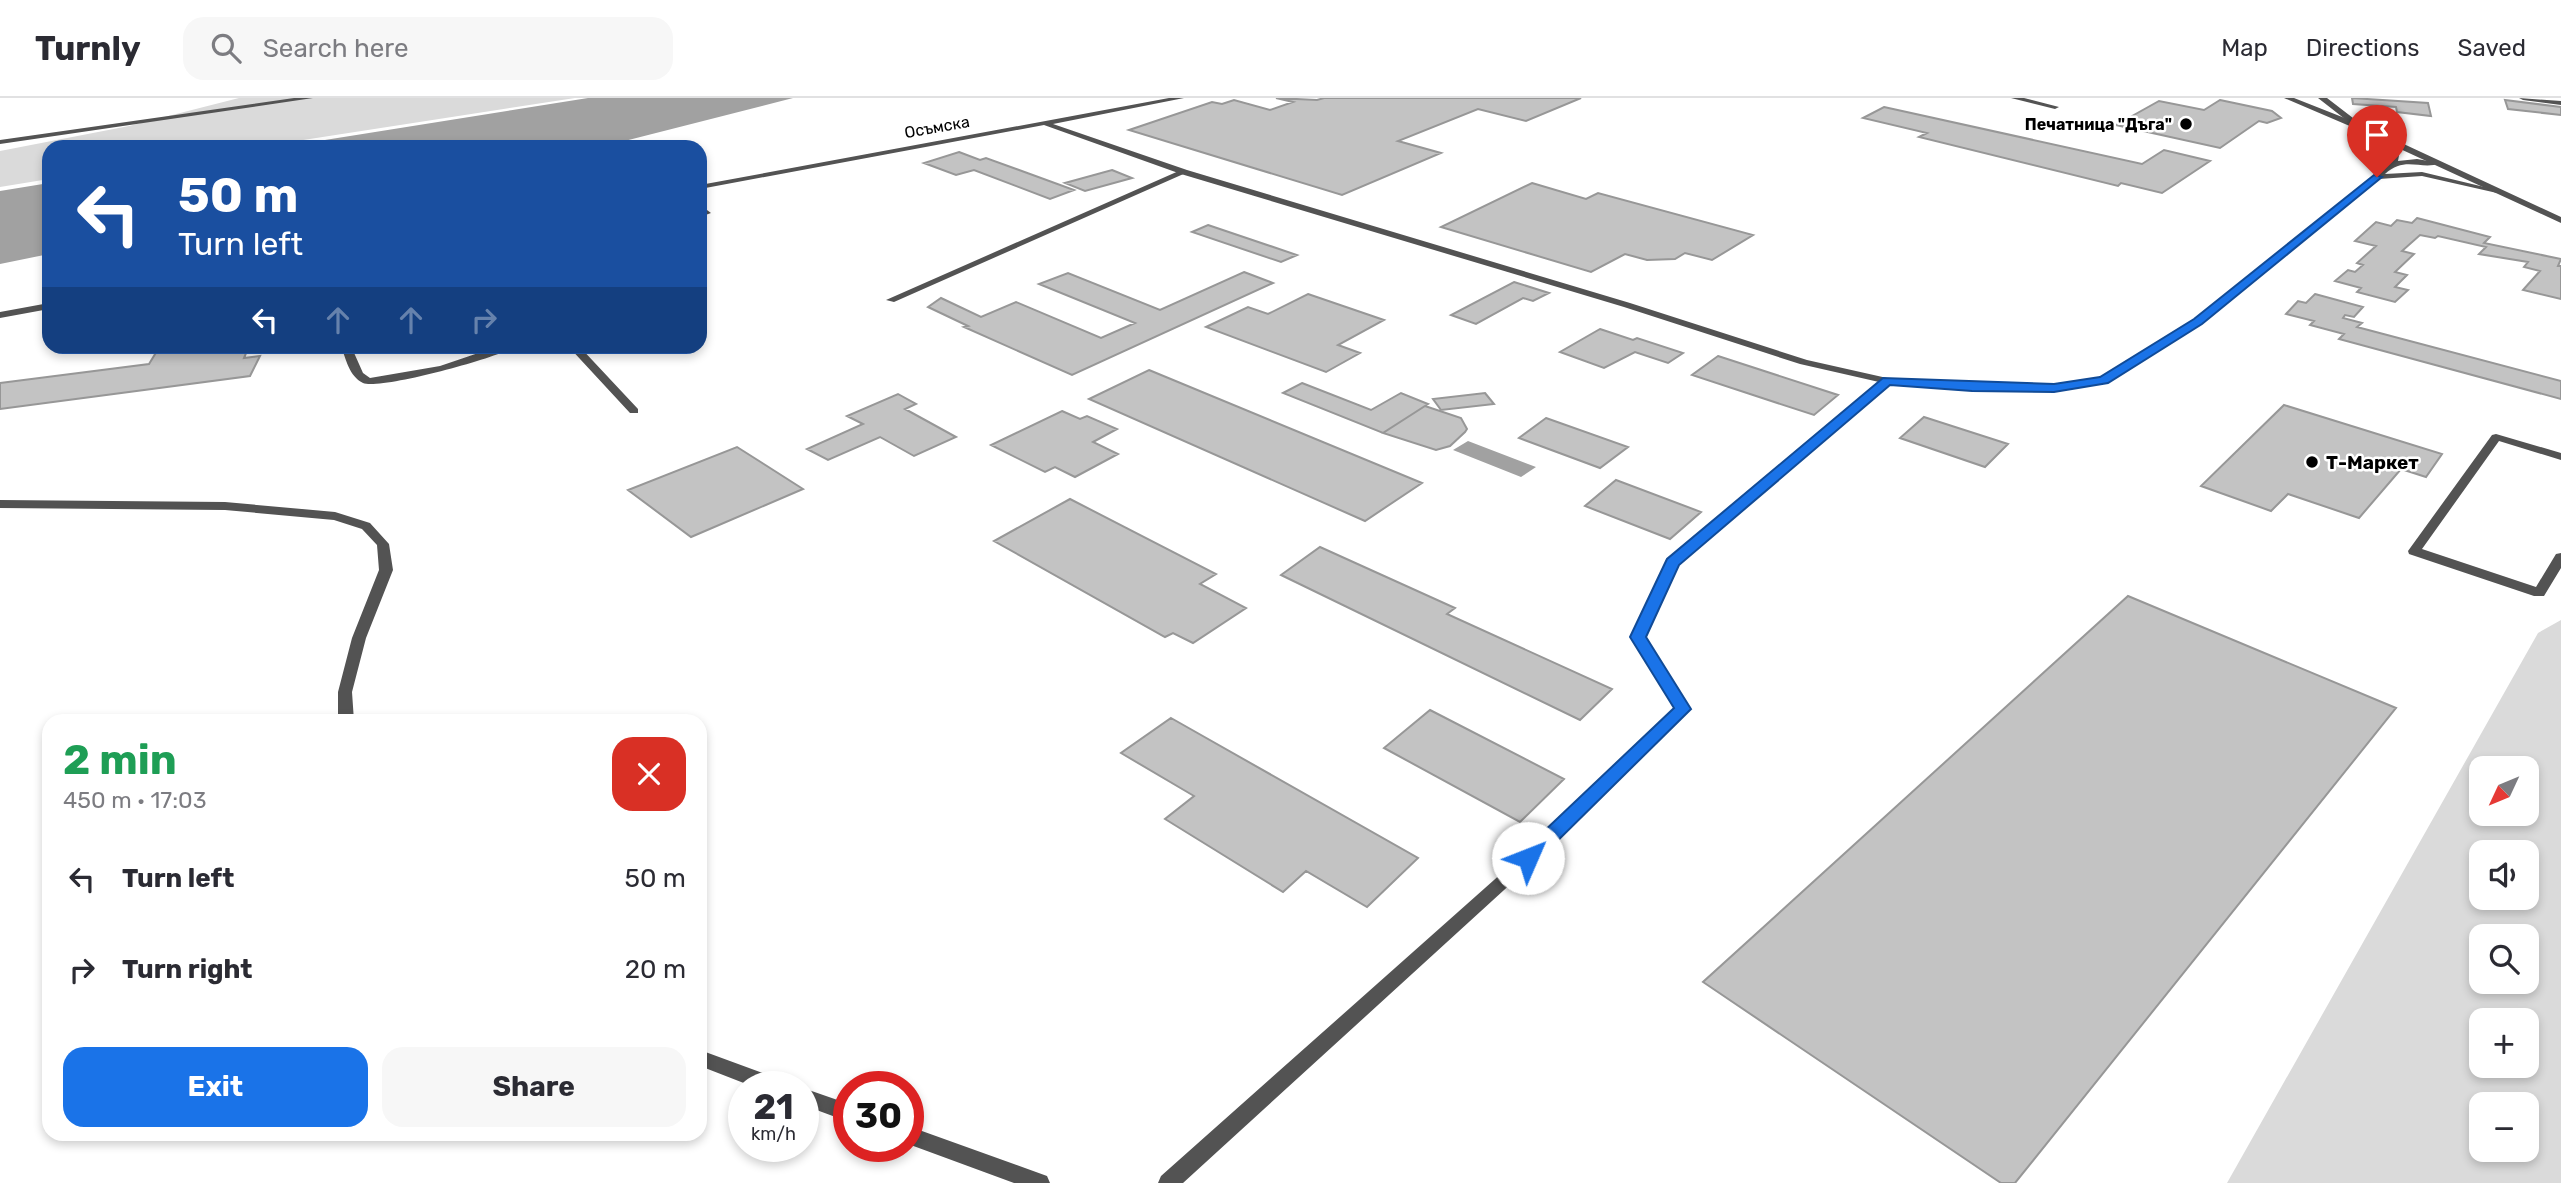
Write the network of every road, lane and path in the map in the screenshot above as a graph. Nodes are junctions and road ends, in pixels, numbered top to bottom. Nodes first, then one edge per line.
1 (309, 98) edge
2 (1180, 98) edge
3 (2015, 98) edge
4 (2288, 98) edge
5 (2322, 98) edge
6 (2523, 98) edge
7 (2561, 103) edge
8 (2054, 107) dead end
9 (1044, 123) junction
10 (2362, 128) junction
11 (2386, 140) junction
12 (0, 142) edge
13 (2436, 163) junction
14 (2391, 164) junction
15 (1184, 172) junction
16 (2396, 174) junction
17 (2377, 177) junction
18 (707, 186) edge
19 (2497, 191) junction
20 (2561, 220) edge
21 (891, 300) dead end
22 (42, 307) edge
23 (0, 315) edge
24 (349, 354) edge
25 (488, 354) edge
26 (581, 354) edge
27 (1887, 381) junction
28 (634, 411) dead end
29 (2561, 457) edge
30 (0, 505) edge
31 (2561, 557) edge
32 (346, 714) edge
33 (707, 1061) edge
34 (735, 1071) edge
35 (924, 1141) edge
36 (1040, 1183) edge
37 (1168, 1183) edge

1 - 12 street
2 - 9 street, Осъмска
3 - 8 street
4 - 10 street
5 - 10 street
6 - 7 street
9 - 15 street
9 - 18 street, Осъмска
10 - 11 street
11 - 13 street
11 - 14 street
13 - 14 street
13 - 16 street
13 - 19 street
14 - 17 street
15 - 21 street
15 - 27 street
16 - 17 street
16 - 19 street
17 - 27 street
19 - 20 street
22 - 23 street
24 - 25 street
26 - 28 street
27 - 37 street
29 - 31 street
30 - 32 street
33 - 34 street
35 - 36 street

